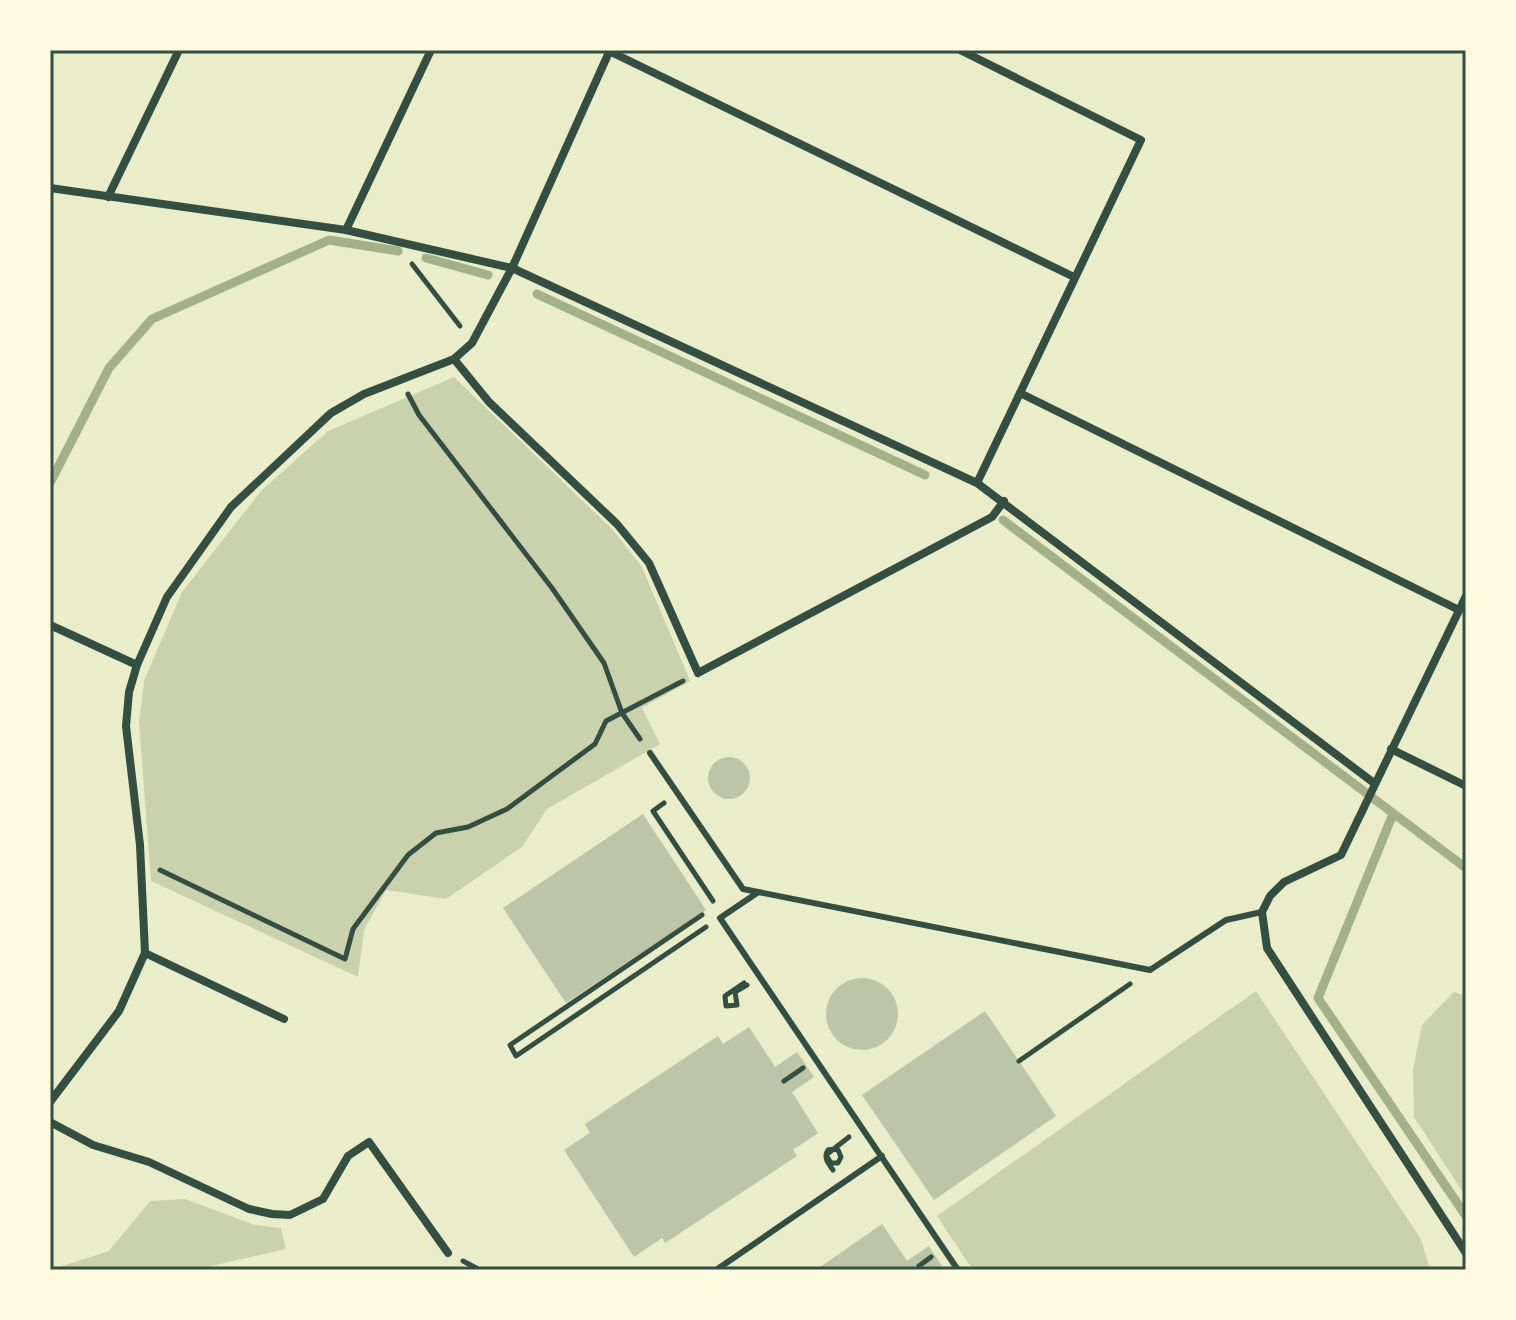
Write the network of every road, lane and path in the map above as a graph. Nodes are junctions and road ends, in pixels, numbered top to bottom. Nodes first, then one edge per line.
1 (179, 50) edge
2 (431, 50) edge
3 (960, 50) edge
4 (610, 51) edge
5 (50, 188) edge
6 (108, 197) junction
7 (346, 230) junction
8 (406, 244) junction
9 (512, 268) junction
10 (1074, 277) junction
11 (472, 343) junction
12 (454, 359) junction
13 (400, 380) junction
14 (1020, 393) junction
15 (977, 483) junction
16 (1004, 501) junction
17 (1466, 596) edge
18 (1459, 610) junction
19 (50, 625) edge
20 (137, 665) junction
21 (698, 673) junction
22 (622, 713) junction
23 (642, 742) dead end
24 (1391, 749) junction
25 (650, 753) dead end
26 (1373, 786) junction
27 (1466, 786) edge
28 (677, 793) junction
29 (141, 861) junction
30 (757, 893) junction
31 (1262, 912) junction
32 (720, 918) junction
33 (145, 953) junction
34 (1150, 970) junction
35 (749, 980) dead end
36 (735, 992) dead end
37 (284, 1019) dead end
38 (1019, 1061) dead end
39 (807, 1065) dead end
40 (784, 1081) dead end
41 (50, 1102) edge
42 (50, 1122) edge
43 (853, 1134) dead end
44 (882, 1156) junction
45 (827, 1163) dead end
46 (448, 1253) dead end
47 (1466, 1253) edge
48 (716, 1270) edge
49 (958, 1270) edge

1 - 6 street
2 - 7 street
3 - 10 street
4 - 9 street
4 - 10 street
5 - 6 street
6 - 7 street
7 - 8 street
8 - 9 street
8 - 11 path
9 - 11 street
9 - 15 street
10 - 14 street
11 - 12 street
12 - 13 street
12 - 21 street
13 - 20 street
13 - 22 path
14 - 15 street
14 - 18 street
15 - 16 street
16 - 21 street
16 - 26 street
17 - 18 street
18 - 24 street
19 - 20 street
20 - 29 street
21 - 22 path
22 - 23 path
22 - 29 path
24 - 26 street
24 - 27 street
25 - 28 lane
26 - 31 street
28 - 30 lane
28 - 32 path
29 - 33 street
30 - 32 lane
30 - 34 lane
31 - 34 lane
31 - 47 street
32 - 44 lane
33 - 37 street
33 - 41 street
34 - 38 path
35 - 36 path
39 - 40 path
42 - 46 street
43 - 45 path
44 - 48 lane
44 - 49 lane

